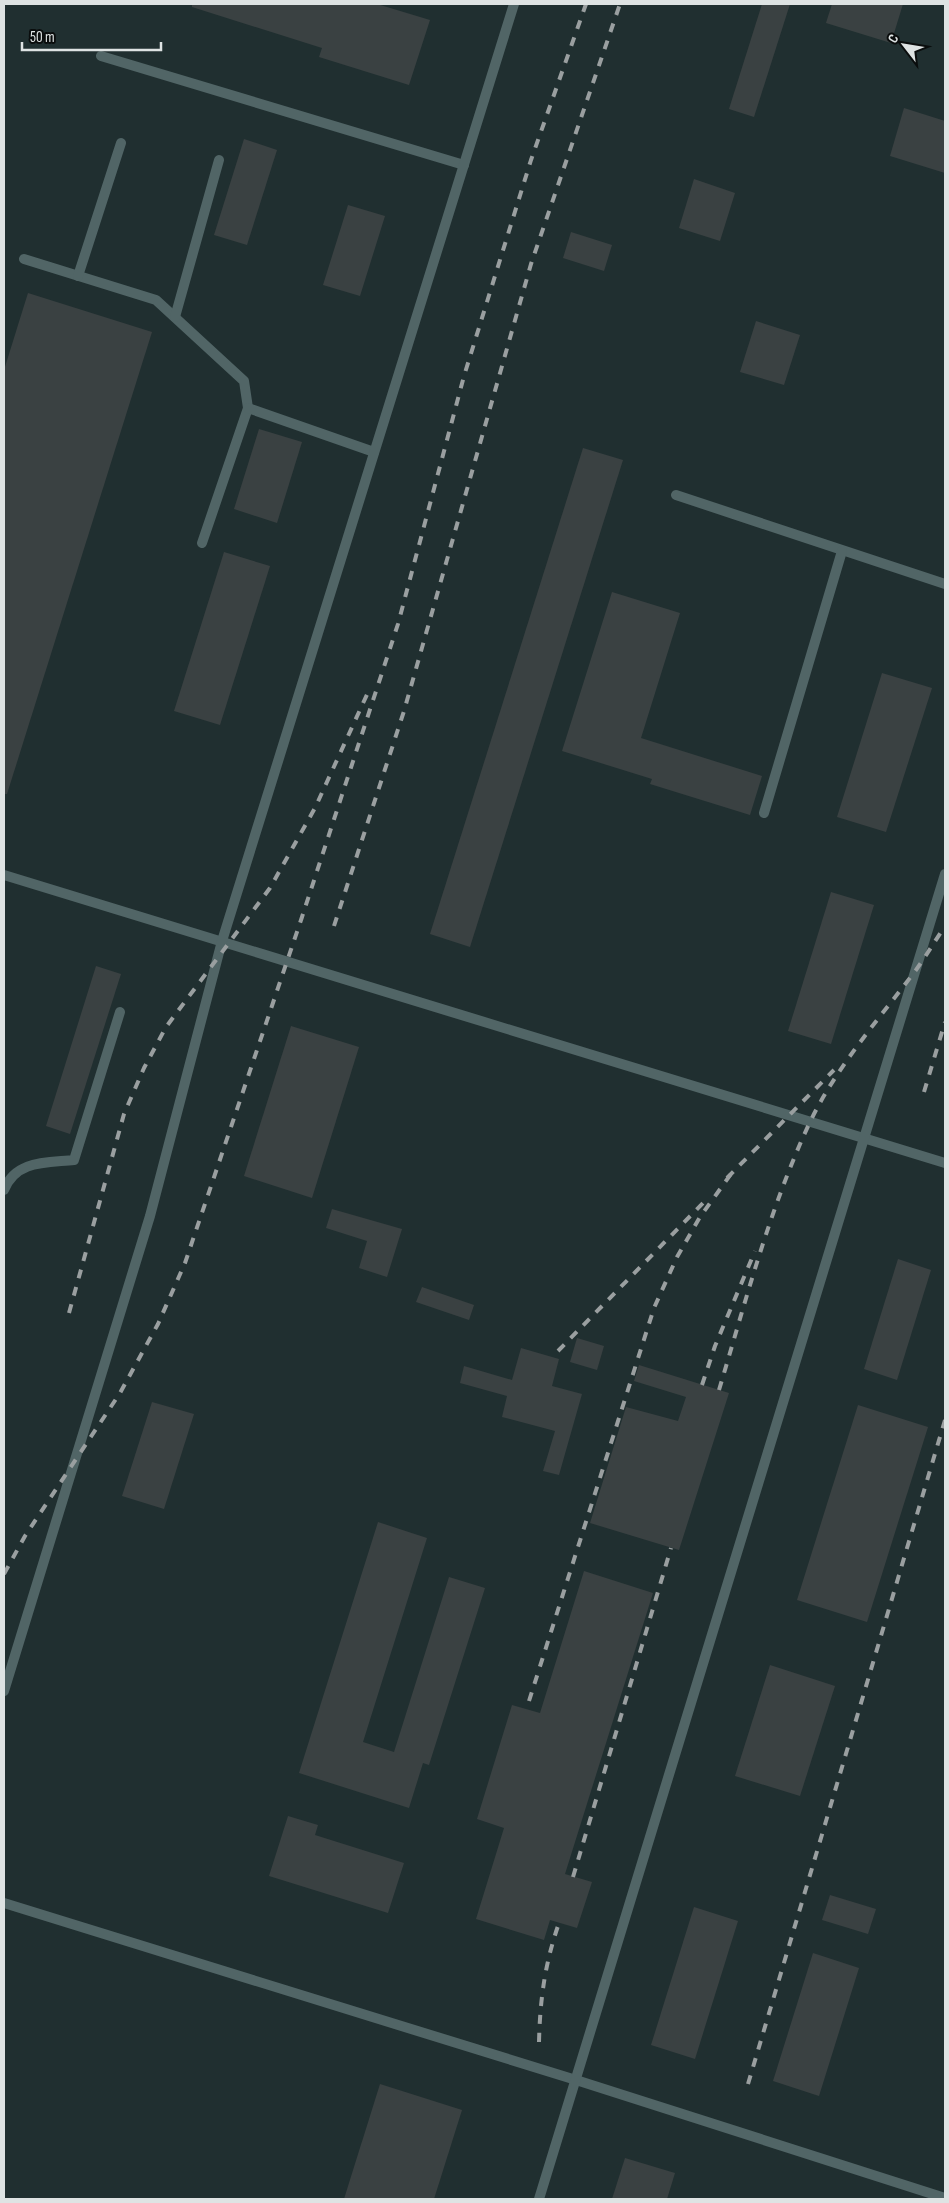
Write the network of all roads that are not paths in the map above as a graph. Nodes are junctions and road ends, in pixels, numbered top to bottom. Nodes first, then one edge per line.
1 (514, 4) edge
2 (101, 56) dead end
3 (120, 143) dead end
4 (219, 160) dead end
5 (464, 165) junction
6 (24, 259) dead end
7 (78, 276) junction
8 (175, 318) junction
9 (248, 408) junction
10 (374, 452) junction
11 (676, 495) dead end
12 (202, 543) dead end
13 (842, 551) junction
14 (945, 584) edge
15 (764, 813) dead end
16 (945, 874) edge
17 (4, 875) edge
18 (222, 941) junction
19 (120, 1012) dead end
20 (865, 1138) junction
21 (945, 1163) edge
22 (4, 1190) edge
23 (4, 1691) edge
24 (4, 1903) edge
25 (576, 2080) junction
26 (945, 2198) edge
27 (539, 2199) edge

1 - 5 lane
2 - 5 lane
3 - 7 lane
4 - 8 lane
5 - 10 lane
6 - 7 lane
7 - 8 lane
8 - 9 lane
9 - 10 lane
9 - 12 lane
10 - 18 lane
11 - 13 lane
13 - 14 lane
13 - 15 lane
16 - 20 lane
17 - 18 lane
18 - 20 lane
18 - 23 lane
19 - 22 lane
20 - 21 lane
20 - 25 lane
24 - 25 lane
25 - 26 lane
25 - 27 lane

